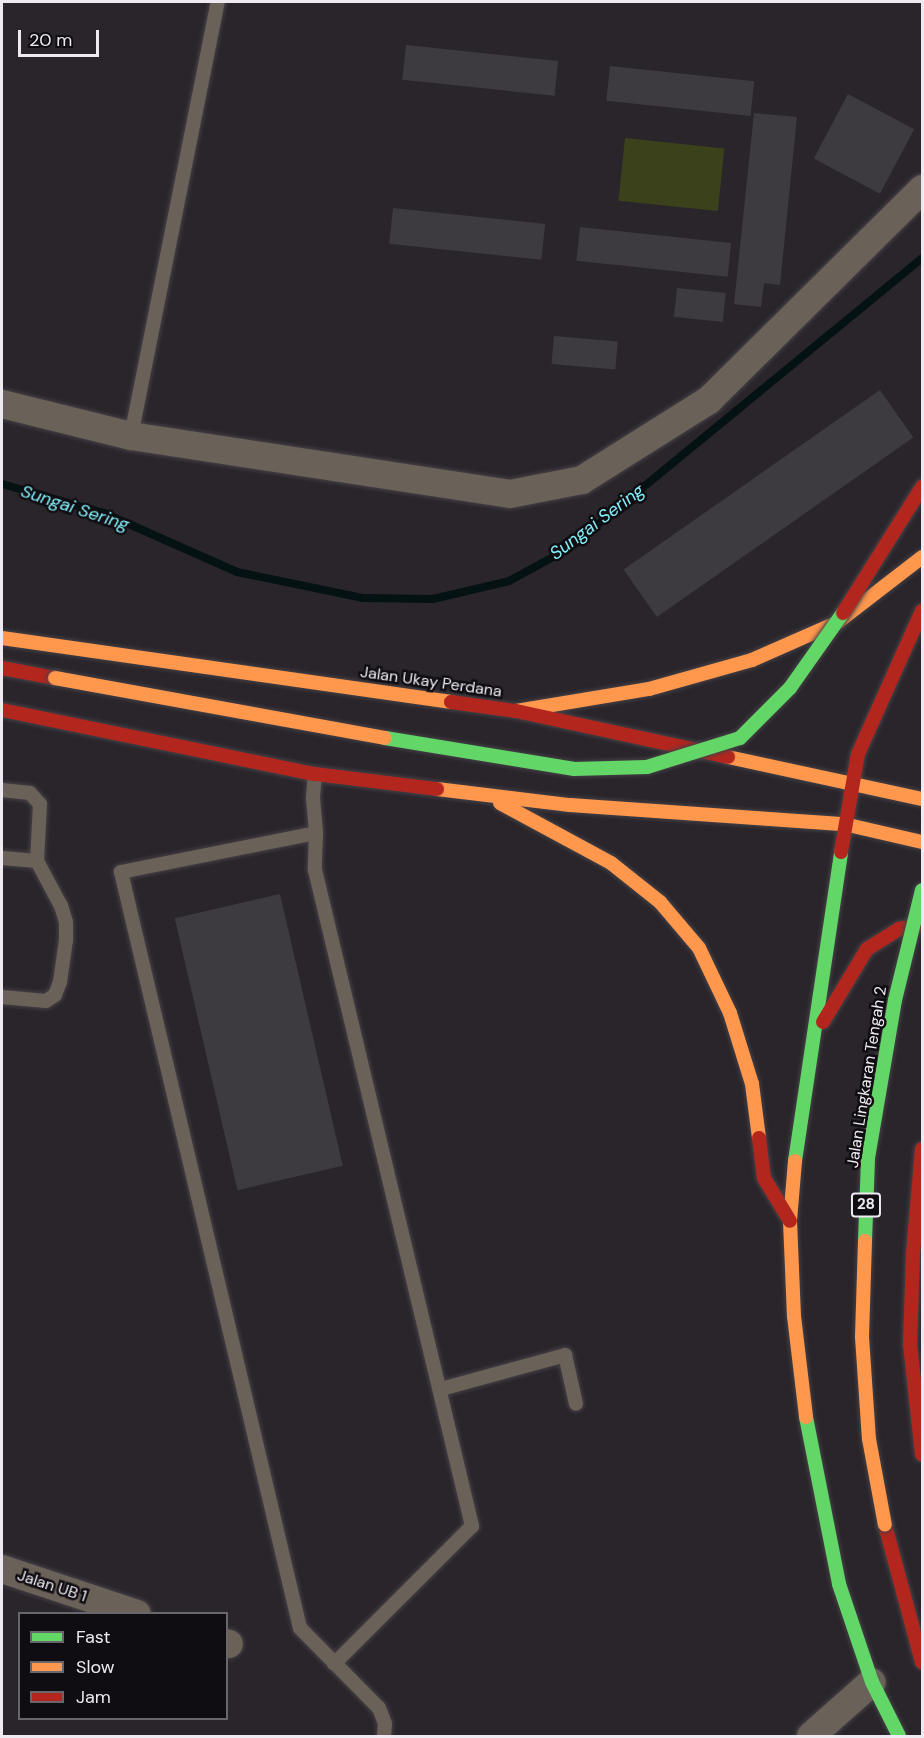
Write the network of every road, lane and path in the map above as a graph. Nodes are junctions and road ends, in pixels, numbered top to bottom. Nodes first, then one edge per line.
1 (218, 2) edge
2 (922, 189) edge
3 (2, 404) edge
4 (131, 436) junction
5 (922, 487) edge
6 (922, 557) edge
7 (922, 611) edge
8 (2, 638) edge
9 (2, 668) edge
10 (2, 710) edge
11 (516, 711) junction
12 (315, 774) junction
13 (852, 783) junction
14 (2, 790) edge
15 (480, 793) junction
16 (922, 799) edge
17 (844, 824) junction
18 (316, 833) junction
19 (922, 842) edge
20 (2, 858) edge
21 (38, 861) junction
22 (922, 890) edge
23 (922, 925) edge
24 (2, 997) edge
25 (811, 1045) junction
26 (922, 1149) edge
27 (921, 1161) edge
28 (790, 1221) junction
29 (441, 1389) junction
30 (576, 1404) dead end
31 (922, 1455) edge
32 (2, 1569) edge
33 (131, 1612) edge
34 (922, 1662) edge
35 (334, 1664) junction
36 (872, 1682) junction
37 (384, 1737) edge
38 (811, 1737) edge
39 (899, 1737) edge

1 - 4 lane
2 - 4 street
3 - 4 street
5 - 9 main road, bridge
6 - 11 main road
7 - 13 main road
8 - 11 main road, Jalan Ukay Perdana
10 - 12 main road
11 - 13 main road, Jalan Ukay Perdana
12 - 15 main road
12 - 18 lane
13 - 16 main road, Jalan Ukay Perdana
13 - 17 main road
14 - 21 lane
15 - 17 main road
15 - 28 main road
17 - 19 main road
17 - 25 main road
18 - 29 lane
18 - 35 lane
20 - 21 lane
21 - 24 lane
22 - 34 main road, Jalan Lingkaran Tengah 2 / 28, bridge
23 - 25 main road
25 - 28 main road
26 - 27 main road
27 - 31 main road
28 - 36 main road
29 - 30 lane
29 - 35 lane
32 - 33 street, Jalan UB 1
35 - 37 lane
36 - 38 street
36 - 39 main road

